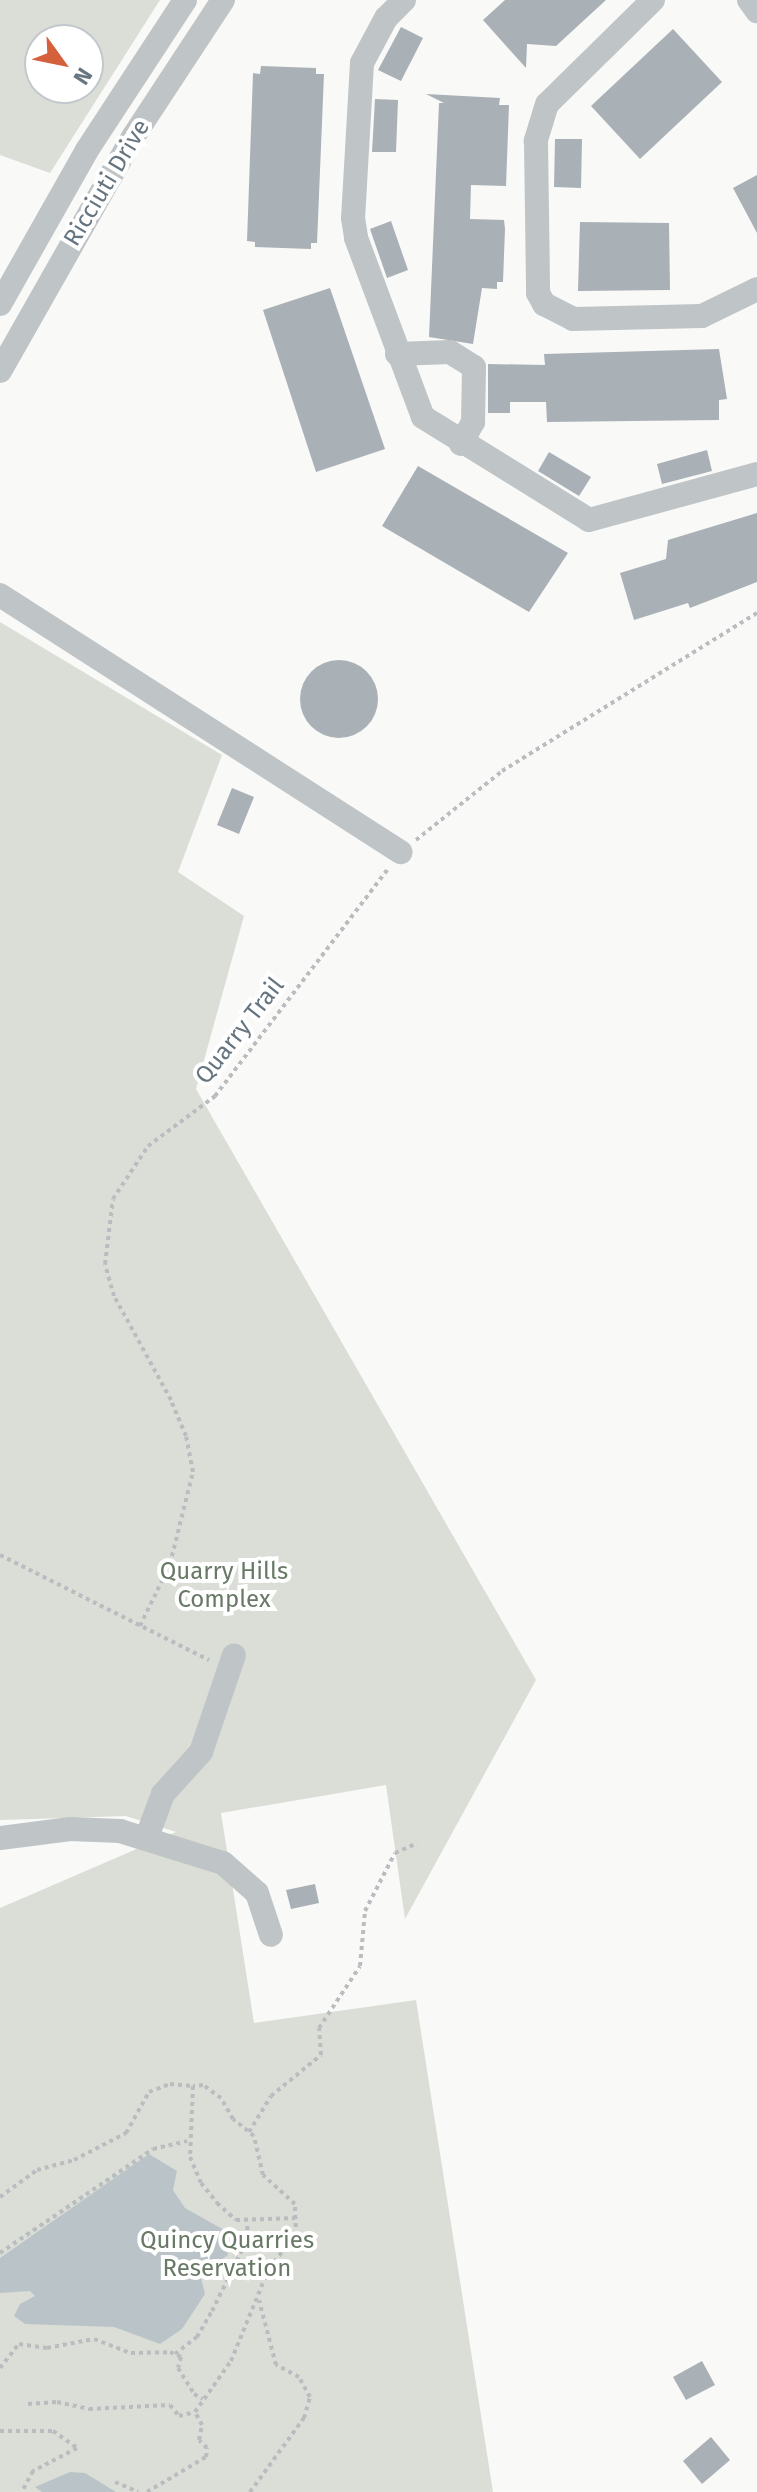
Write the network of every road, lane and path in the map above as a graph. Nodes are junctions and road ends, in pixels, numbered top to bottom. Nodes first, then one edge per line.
1 (185, 0) edge
2 (223, 0) edge
3 (404, 0) edge
4 (653, 0) edge
5 (749, 0) edge
6 (757, 11) edge
7 (757, 289) edge
8 (0, 304) edge
9 (397, 354) junction
10 (0, 371) edge
11 (461, 444) junction
12 (757, 474) edge
13 (0, 595) edge
14 (757, 613) edge
15 (401, 852) junction
16 (0, 1555) edge
17 (140, 1626) junction
18 (232, 1661) joint
19 (147, 1837) junction
20 (0, 1838) edge
21 (417, 1843) dead end
22 (271, 1935) dead end
23 (193, 2086) junction
24 (249, 2133) junction
25 (187, 2141) junction
26 (0, 2197) edge
27 (295, 2218) junction
28 (247, 2222) junction
29 (0, 2253) edge
30 (258, 2297) junction
31 (175, 2354) junction
32 (0, 2368) edge
33 (203, 2399) junction
34 (28, 2404) dead end
35 (195, 2412) junction
36 (0, 2431) edge
37 (115, 2482) dead end
38 (22, 2492) edge
39 (138, 2492) edge
40 (147, 2492) edge
41 (250, 2492) edge

1 - 8 street, Ricciuti Drive
2 - 10 street, Ricciuti Drive
3 - 9 street
4 - 7 street
5 - 6 street
9 - 11 street
9 - 11 street
11 - 12 street
13 - 15 street
14 - 15 path, Quarry Trail
15 - 17 path, Quarry Trail
16 - 17 path
17 - 18 path
18 - 19 street
19 - 20 street
19 - 22 street
21 - 24 path
23 - 24 path
23 - 25 path
23 - 26 path
24 - 27 path
25 - 28 path
25 - 29 path
27 - 28 path
27 - 30 path
28 - 31 path
30 - 33 path
30 - 41 path
31 - 32 path
31 - 33 path
33 - 35 path
34 - 35 path
35 - 40 path
36 - 38 path
37 - 39 path

